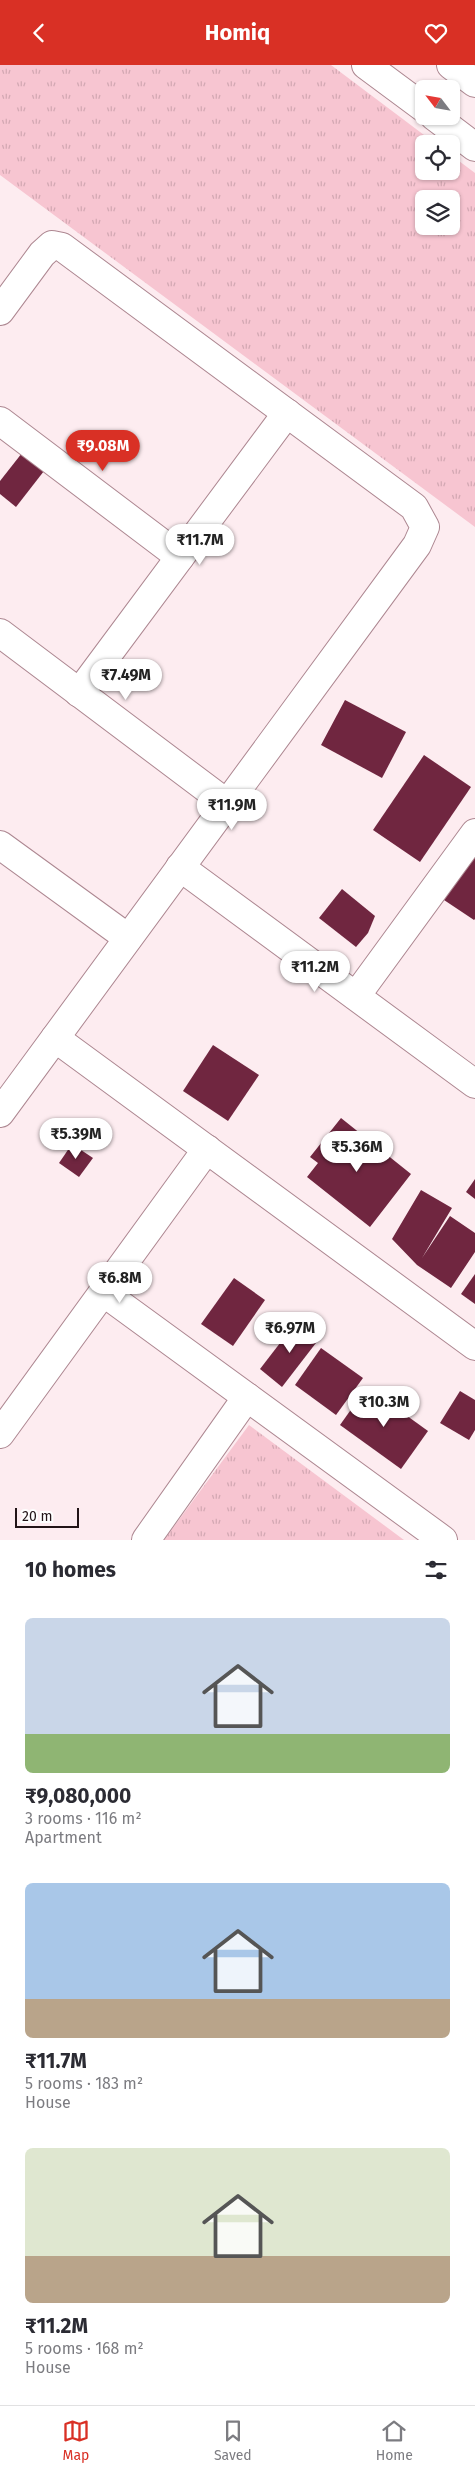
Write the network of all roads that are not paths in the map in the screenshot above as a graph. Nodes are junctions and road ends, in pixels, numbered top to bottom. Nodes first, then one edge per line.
1 (366, 65) edge
2 (451, 65) edge
3 (475, 83) edge
4 (415, 101) edge
5 (446, 125) edge
6 (475, 147) edge
7 (0, 311) edge
8 (287, 413) junction
9 (0, 421) edge
10 (180, 557) junction
11 (0, 633) edge
12 (79, 693) junction
13 (226, 803) junction
14 (475, 833) edge
15 (0, 845) edge
16 (180, 867) junction
17 (128, 938) junction
18 (356, 996) junction
19 (55, 1037) junction
20 (475, 1084) edge
21 (0, 1113) edge
22 (207, 1149) junction
23 (103, 1292) junction
24 (475, 1346) edge
25 (247, 1397) junction
26 (0, 1434) edge
27 (146, 1540) edge
28 (444, 1540) edge

1 - 4 main road
2 - 3 main road
5 - 6 main road
7 - 8 main road
8 - 10 main road
8 - 13 main road
9 - 10 main road
10 - 12 main road
11 - 12 main road
12 - 13 main road
13 - 16 main road
14 - 18 main road
15 - 17 main road
16 - 17 main road
16 - 18 main road
17 - 19 main road
18 - 20 main road
19 - 21 main road
19 - 22 main road
22 - 23 main road
22 - 24 main road
23 - 25 main road
23 - 26 main road
25 - 27 main road
25 - 28 main road

